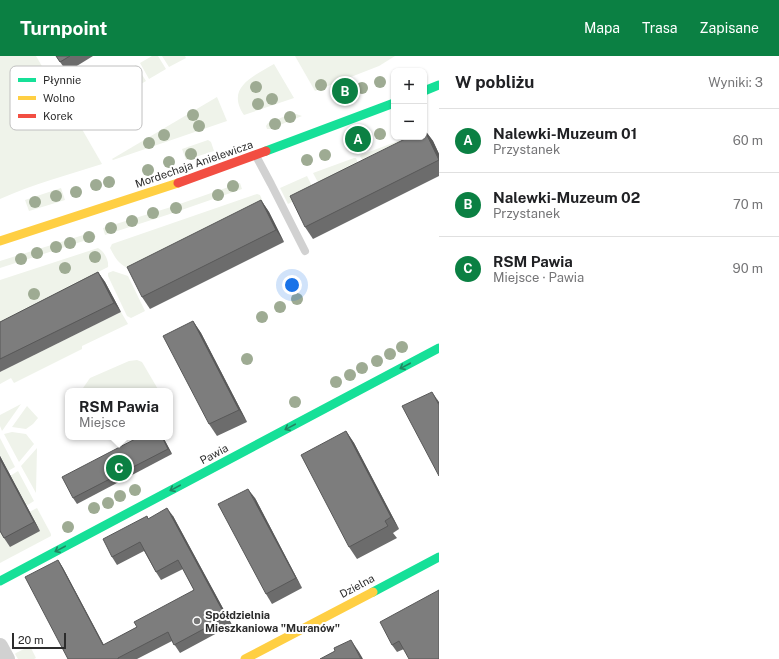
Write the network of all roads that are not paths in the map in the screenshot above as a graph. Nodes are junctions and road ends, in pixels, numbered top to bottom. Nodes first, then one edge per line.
1 (439, 85) edge
2 (427, 90) edge
3 (391, 103) edge
4 (255, 155) junction
5 (0, 241) edge
6 (305, 251) dead end
7 (439, 348) edge
8 (439, 557) edge
9 (0, 581) edge
10 (0, 646) edge
11 (7, 659) edge
12 (245, 659) edge

1 - 2 street
3 - 4 street, Mordechaja Anielewicza
4 - 5 street, Mordechaja Anielewicza
4 - 6 lane
7 -> 9 street, Pawia
8 - 12 street, Dzielna
10 - 11 street

